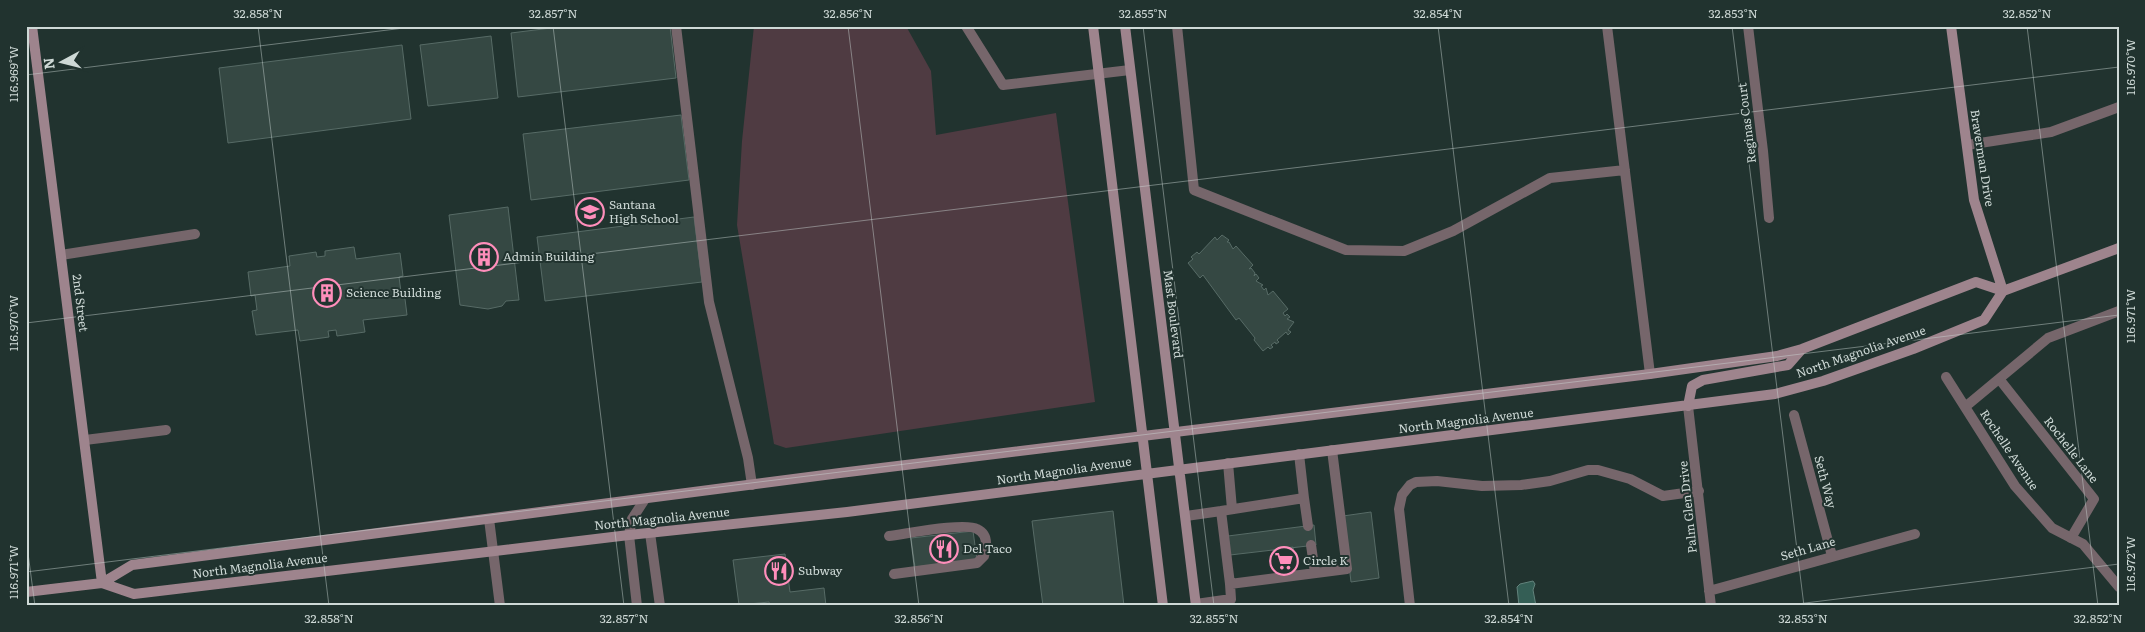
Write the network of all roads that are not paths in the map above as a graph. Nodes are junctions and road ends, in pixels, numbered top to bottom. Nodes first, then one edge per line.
1 (32, 26) edge
2 (676, 26) edge
3 (966, 26) edge
4 (1093, 26) edge
5 (1125, 26) edge
6 (1177, 26) edge
7 (1607, 26) edge
8 (1748, 26) edge
9 (1951, 26) edge
10 (1130, 70) junction
11 (1100, 74) junction
12 (2119, 107) edge
13 (1966, 145) junction
14 (1625, 170) junction
15 (1768, 218) dead end
16 (195, 234) dead end
17 (2119, 248) edge
18 (61, 254) junction
19 (2003, 290) junction
20 (2119, 311) edge
21 (1802, 349) junction
22 (1650, 374) junction
23 (1946, 377) dead end
24 (2000, 380) junction
25 (1688, 406) junction
26 (1965, 407) junction
27 (1794, 415) dead end
28 (166, 430) dead end
29 (1175, 432) junction
30 (1141, 436) junction
31 (85, 440) junction
32 (1332, 450) junction
33 (1299, 454) junction
34 (1228, 463) junction
35 (1180, 469) junction
36 (1146, 472) junction
37 (752, 485) junction
38 (1699, 491) junction
39 (1304, 498) junction
40 (645, 499) junction
41 (1232, 509) junction
42 (1221, 511) junction
43 (1186, 516) junction
44 (488, 518) junction
45 (1308, 526) dead end
46 (650, 533) junction
47 (1915, 534) dead end
48 (629, 535) junction
49 (889, 536) dead end
50 (2070, 538) junction
51 (1311, 545) dead end
52 (493, 552) junction
53 (1832, 556) junction
54 (1315, 573) junction
55 (894, 574) dead end
56 (102, 583) junction
57 (1230, 584) junction
58 (2119, 587) edge
59 (1709, 591) junction
60 (26, 592) edge
61 (1196, 605) edge
62 (500, 606) edge
63 (637, 606) edge
64 (660, 606) edge
65 (1163, 606) edge
66 (1410, 606) edge
67 (1711, 606) edge

1 - 18 main road, 2nd Street
2 - 37 street
3 - 11 street
4 - 11 main road
5 - 10 main road, Mast Boulevard
6 - 14 street
7 - 14 street
8 - 15 street, Reginas Court
9 - 13 main road, Braverman Drive
10 - 11 street
10 - 29 main road, Mast Boulevard
11 - 30 main road
12 - 13 street
13 - 19 main road, Braverman Drive
14 - 22 street
16 - 18 street
17 - 19 main road
18 - 31 main road, 2nd Street
19 - 21 main road, North Magnolia Avenue
19 - 25 main road, North Magnolia Avenue
20 - 24 street, Rochelle Avenue
21 - 22 main road, North Magnolia Avenue
21 - 25 main road
22 - 29 main road, North Magnolia Avenue
23 - 26 street, Rochelle Avenue
24 - 26 street, Rochelle Avenue
24 - 50 street, Rochelle Lane
25 - 32 main road, North Magnolia Avenue
25 - 38 street, Palm Glen Drive
26 - 50 street, Rochelle Avenue
27 - 53 street, Seth Way
28 - 31 street
29 - 30 main road, North Magnolia Avenue
29 - 35 main road, Mast Boulevard
30 - 36 main road
30 - 37 main road, North Magnolia Avenue
31 - 56 main road, 2nd Street
32 - 33 main road, North Magnolia Avenue
32 - 54 street
33 - 34 main road, North Magnolia Avenue
33 - 39 street
34 - 35 main road, North Magnolia Avenue
34 - 41 street
35 - 36 main road, North Magnolia Avenue
35 - 43 main road, Mast Boulevard
36 - 46 main road, North Magnolia Avenue
36 - 65 main road
37 - 40 main road, North Magnolia Avenue
38 - 59 street, Palm Glen Drive
38 - 66 street
39 - 41 street
39 - 45 street
40 - 44 main road, North Magnolia Avenue
40 - 48 street
41 - 42 street
42 - 43 street
42 - 57 street
43 - 61 main road, Mast Boulevard
44 - 52 street
44 - 56 main road, North Magnolia Avenue
46 - 48 main road, North Magnolia Avenue
46 - 64 street
47 - 53 street, Seth Lane
48 - 52 main road, North Magnolia Avenue
48 - 63 street
49 - 55 street
50 - 58 street, Rochelle Avenue
51 - 54 street
52 - 56 main road, North Magnolia Avenue
52 - 62 street
53 - 59 street, Seth Lane
54 - 57 street
56 - 60 main road, North Magnolia Avenue
57 - 61 street
59 - 67 street, Palm Glen Drive

